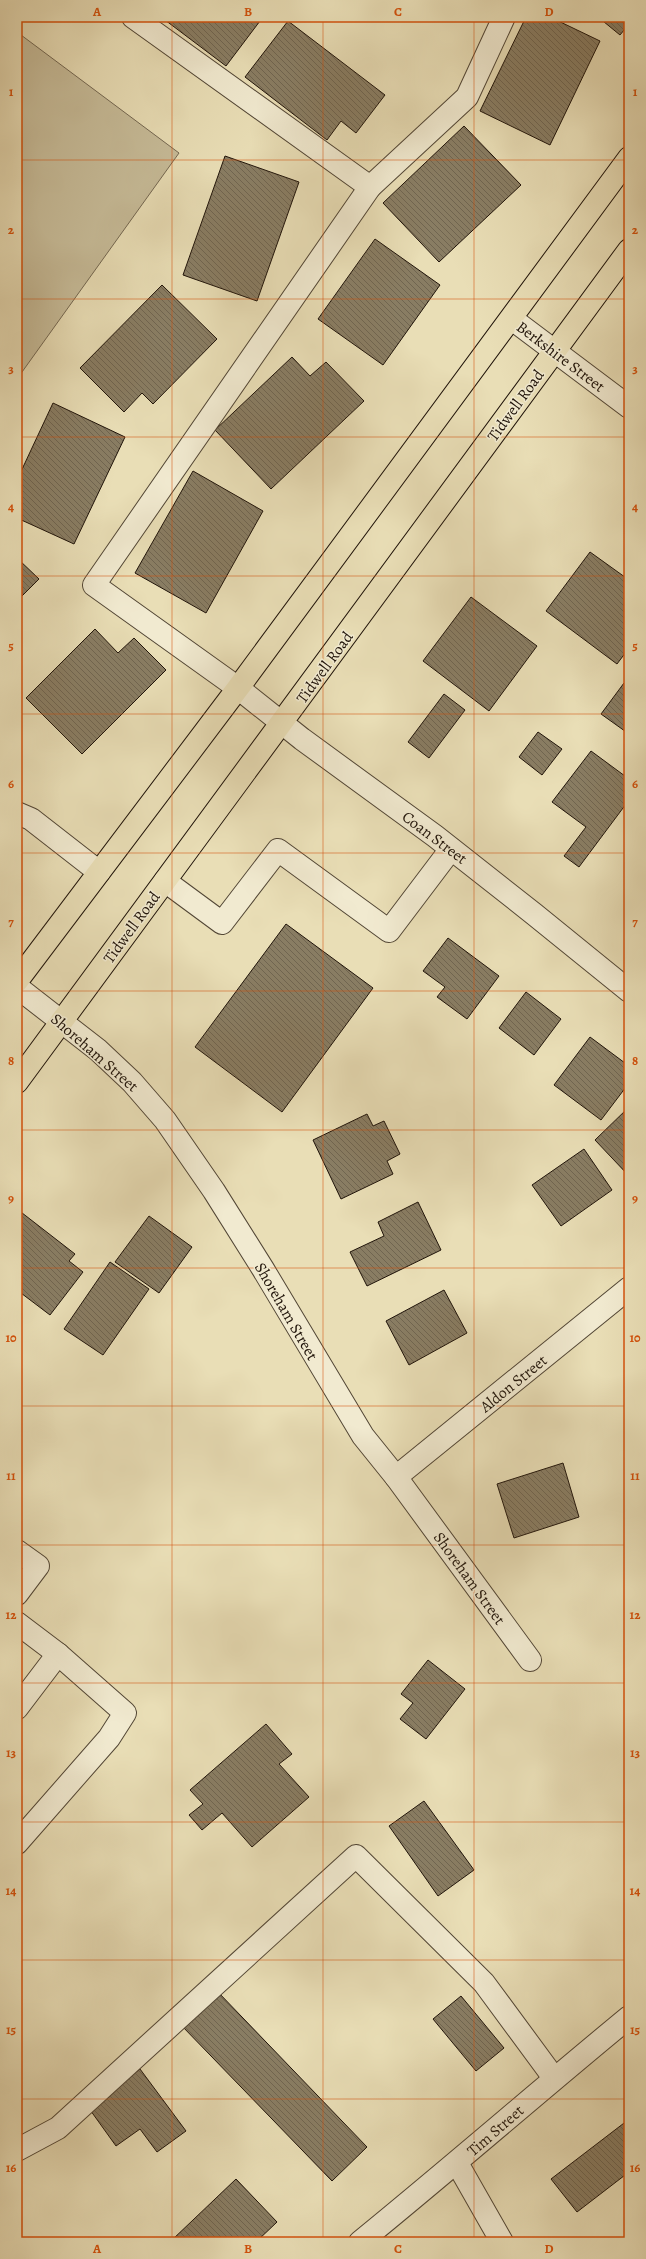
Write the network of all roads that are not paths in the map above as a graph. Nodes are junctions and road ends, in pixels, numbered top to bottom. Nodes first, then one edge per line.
1 (133, 17) edge
2 (504, 17) edge
3 (629, 158) edge
4 (370, 187) junction
5 (629, 250) edge
6 (512, 319) junction
7 (555, 351) junction
8 (629, 407) edge
9 (238, 688) junction
10 (282, 724) junction
11 (17, 813) edge
12 (451, 849) junction
13 (99, 872) junction
14 (165, 881) junction
15 (17, 981) edge
16 (17, 987) edge
17 (629, 991) edge
18 (61, 1021) junction
19 (17, 1082) edge
20 (629, 1288) edge
21 (396, 1477) junction
22 (17, 1551) edge
23 (17, 1594) edge
24 (17, 1623) edge
25 (58, 1654) junction
26 (530, 1660) dead end
27 (17, 1708) edge
28 (17, 1843) edge
29 (629, 2017) edge
30 (554, 2078) junction
31 (17, 2150) edge
32 (457, 2163) junction
33 (360, 2242) edge
34 (502, 2242) edge

1 - 4 street
2 - 4 street
3 - 6 main road
4 - 9 street, Coan Street
5 - 7 main road, Tidwell Road
6 - 7 street, Berkshire Street
6 - 9 main road
7 - 8 street, Berkshire Street
7 - 10 main road, Tidwell Road
9 - 10 street, Coan Street
9 - 13 main road
10 - 12 street, Coan Street
10 - 14 main road, Tidwell Road
11 - 13 street
12 - 14 street
12 - 17 street, Coan Street
13 - 15 main road
14 - 18 main road, Tidwell Road
16 - 18 street, Shoreham Street
18 - 19 main road, Tidwell Road
18 - 21 street, Shoreham Street
20 - 21 street, Aldon Street
21 - 26 street, Shoreham Street
22 - 23 street
24 - 25 street
25 - 27 street
25 - 28 street
29 - 30 street, Tim Street
30 - 31 street
30 - 32 street, Tim Street
32 - 33 street, Tim Street
32 - 34 street

